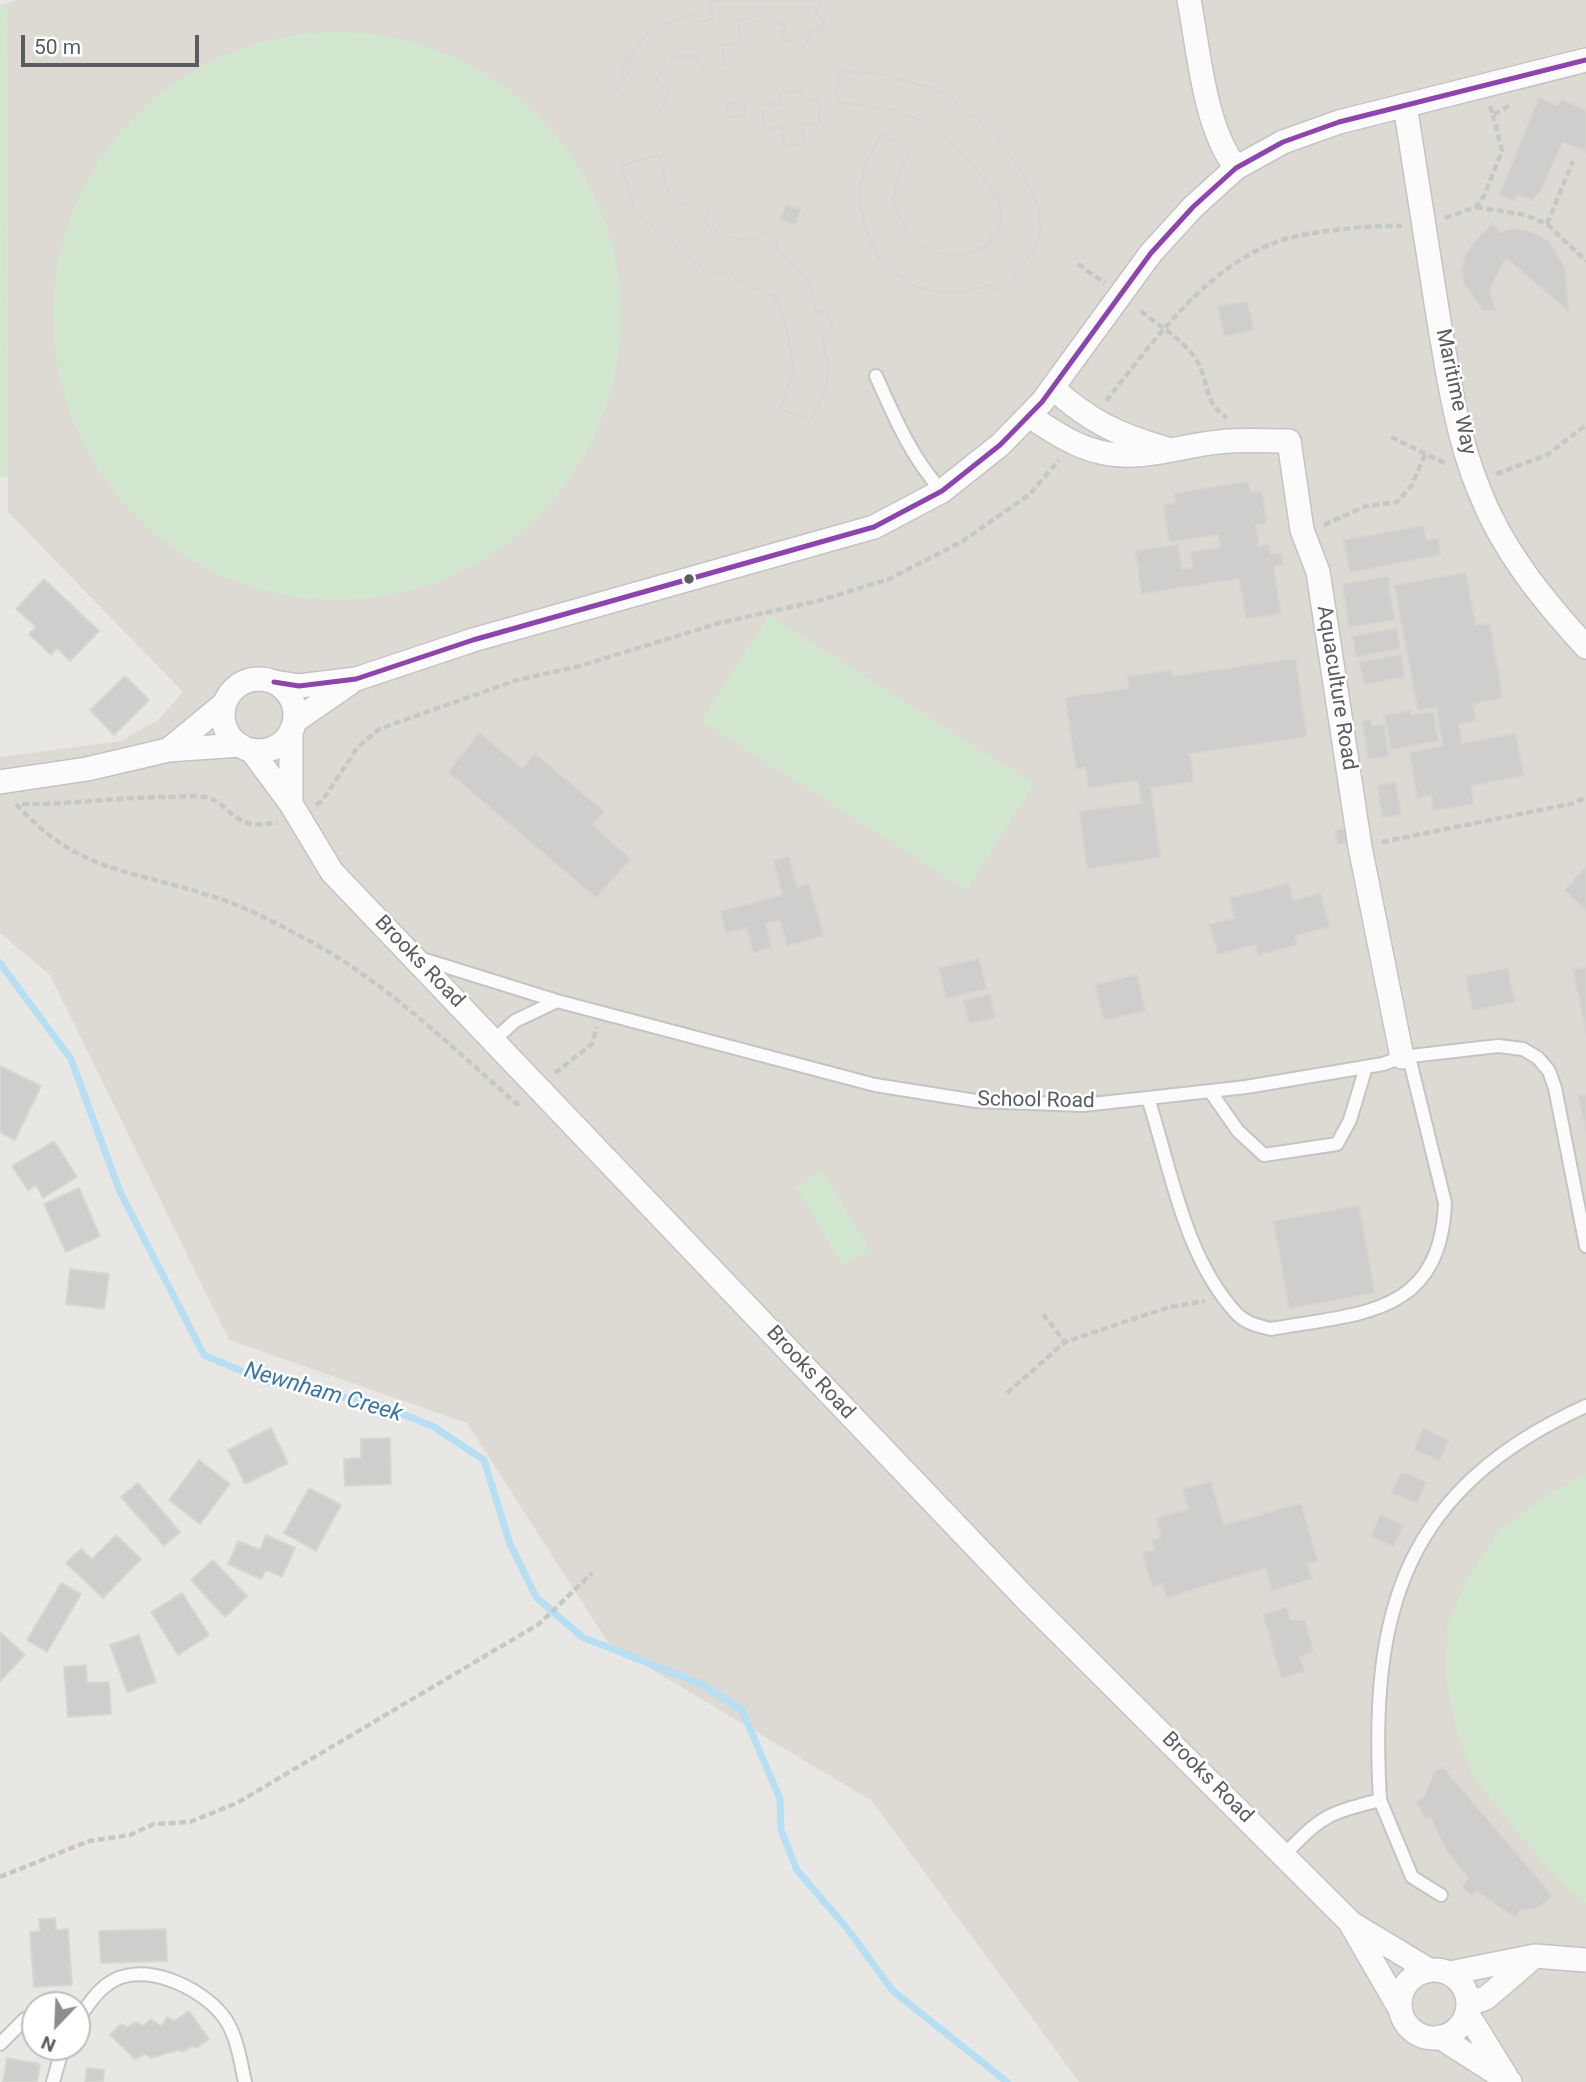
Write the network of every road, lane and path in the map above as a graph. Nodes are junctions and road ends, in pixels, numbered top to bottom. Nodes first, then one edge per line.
1 (1189, 0) edge
2 (1586, 60) edge
3 (1405, 105) junction
4 (1493, 115) dead end
5 (1573, 161) dead end
6 (1236, 168) junction
7 (1476, 207) junction
8 (1423, 223) junction
9 (1547, 224) junction
10 (1586, 261) edge
11 (1079, 264) dead end
12 (1108, 285) dead end
13 (1140, 312) dead end
14 (1165, 329) junction
15 (876, 376) dead end
16 (1053, 388) junction
17 (1099, 410) dead end
18 (1029, 416) junction
19 (1229, 419) dead end
20 (1167, 449) junction
21 (1066, 452) dead end
22 (1426, 452) dead end
23 (942, 491) junction
24 (1302, 530) junction
25 (1586, 647) edge
26 (356, 679) junction
27 (274, 682) junction
28 (225, 703) junction
29 (293, 726) junction
30 (246, 748) junction
31 (169, 750) junction
32 (0, 782) edge
33 (1586, 797) edge
34 (8, 804) dead end
35 (16, 804) junction
36 (295, 810) junction
37 (1360, 847) junction
38 (412, 956) junction
39 (557, 1001) junction
40 (601, 1013) junction
41 (494, 1040) junction
42 (1406, 1057) junction
43 (1366, 1067) junction
44 (536, 1088) junction
45 (1210, 1091) junction
46 (1148, 1098) junction
47 (1586, 1246) edge
48 (1225, 1298) junction
49 (1043, 1314) dead end
50 (1065, 1342) junction
51 (1007, 1394) dead end
52 (1586, 1406) edge
53 (592, 1573) dead end
54 (1380, 1800) junction
55 (1284, 1856) junction
56 (0, 1877) edge
57 (1441, 1895) dead end
58 (1351, 1923) junction
59 (1528, 1957) junction
60 (1586, 1960) edge
61 (1439, 1971) junction
62 (91, 2004) edge
63 (1468, 2008) junction
64 (1400, 2009) junction
65 (21, 2023) edge
66 (1440, 2037) junction
67 (0, 2044) edge
68 (59, 2061) edge
69 (53, 2082) edge
70 (245, 2082) edge
71 (1510, 2082) edge

1 - 6 street
2 - 3 street
3 - 6 street
3 - 8 street, Maritime Way
4 - 7 path
5 - 9 path
6 - 16 street
7 - 8 path
7 - 9 path
8 - 14 path
8 - 25 street, Maritime Way
9 - 10 path
11 - 12 path
13 - 14 path
14 - 17 path
14 - 19 path
15 - 23 lane
16 - 18 street
16 - 20 street, Aquaculture Road
18 - 20 street, Aquaculture Road
18 - 23 street
20 - 24 street, Aquaculture Road
21 - 36 path
22 - 24 path
23 - 26 street
24 - 37 street, Aquaculture Road
26 - 27 street
26 - 29 street
27 - 28 street
27 - 29 street
28 - 30 street
28 - 31 street
29 - 30 street
29 - 36 street
30 - 31 street
30 - 36 street, Brooks Road
31 - 32 street
33 - 37 path
34 - 35 path
35 - 36 path
35 - 44 path
36 - 38 street, Brooks Road
37 - 42 street, Aquaculture Road
38 - 39 lane, School Road
38 - 41 street, Brooks Road
39 - 40 lane, School Road
39 - 41 lane
40 - 44 path
40 - 46 lane, School Road
41 - 44 street, Brooks Road
42 - 43 lane, School Road
42 - 47 lane, School Road
42 - 48 lane
43 - 45 lane, School Road
43 - 45 lane
44 - 55 street, Brooks Road
45 - 46 lane, School Road
46 - 48 lane
48 - 50 path
49 - 50 path
50 - 51 path
52 - 54 lane
53 - 56 path
54 - 55 lane
54 - 57 lane
55 - 58 street, Brooks Road
58 - 61 street, Brooks Road
58 - 64 street, Brooks Road
59 - 60 street
59 - 61 street
59 - 63 street
61 - 63 street
61 - 64 street
62 - 70 lane
63 - 66 street
63 - 71 street
64 - 66 street
65 - 67 lane
66 - 71 street
68 - 69 lane

